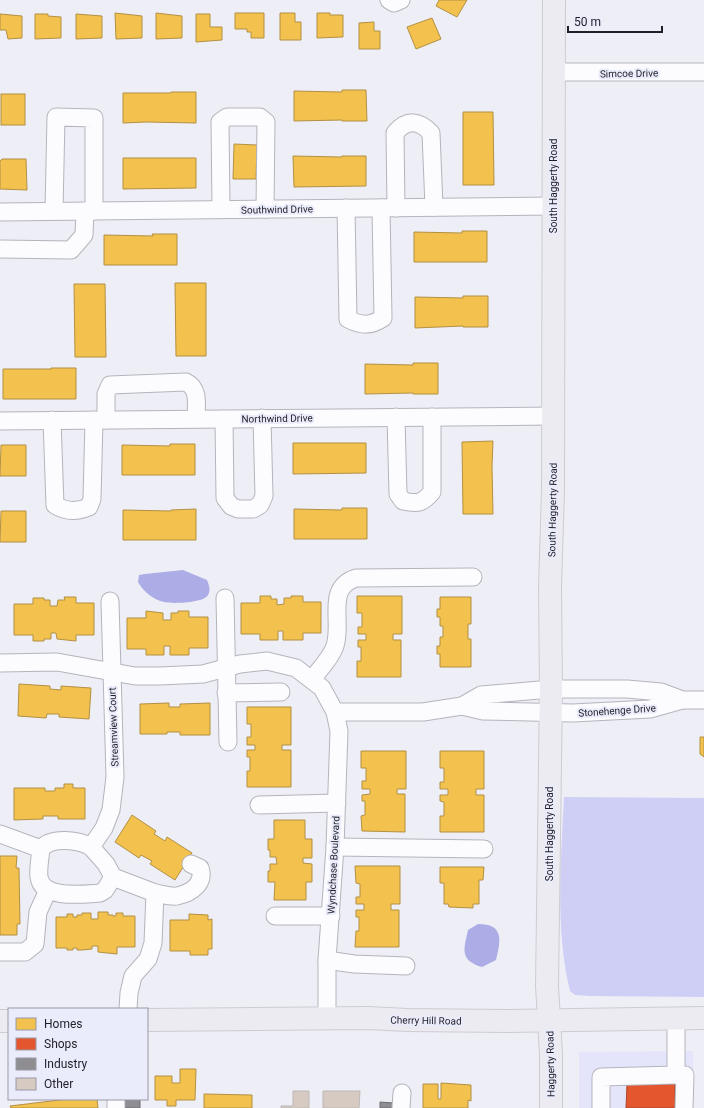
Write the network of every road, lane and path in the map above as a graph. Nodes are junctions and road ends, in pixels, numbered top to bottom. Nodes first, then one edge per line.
1 (389, 0) edge
2 (401, 0) edge
3 (554, 0) edge
4 (554, 72) junction
5 (704, 72) edge
6 (553, 206) junction
7 (434, 207) junction
8 (346, 208) junction
9 (389, 208) junction
10 (265, 209) junction
11 (221, 210) junction
12 (54, 211) junction
13 (90, 211) junction
14 (0, 212) edge
15 (0, 249) edge
16 (553, 416) junction
17 (396, 417) junction
18 (432, 417) junction
19 (262, 418) junction
20 (196, 419) junction
21 (224, 419) junction
22 (52, 420) junction
23 (100, 420) junction
24 (0, 421) edge
25 (473, 577) dead end
26 (225, 598) dead end
27 (110, 601) dead end
28 (0, 663) edge
29 (225, 668) junction
30 (111, 671) junction
31 (312, 679) junction
32 (551, 689) junction
33 (281, 692) dead end
34 (226, 693) junction
35 (682, 700) junction
36 (704, 700) edge
37 (462, 706) junction
38 (334, 712) junction
39 (551, 712) junction
40 (228, 742) dead end
41 (337, 803) junction
42 (259, 805) dead end
43 (0, 834) edge
44 (335, 847) junction
45 (91, 848) junction
46 (41, 849) junction
47 (484, 849) dead end
48 (191, 864) dead end
49 (112, 877) junction
50 (48, 890) junction
51 (155, 893) junction
52 (275, 916) dead end
53 (331, 916) junction
54 (0, 952) edge
55 (327, 960) junction
56 (406, 966) dead end
57 (128, 1008) edge
58 (327, 1018) junction
59 (676, 1018) junction
60 (704, 1018) edge
61 (148, 1020) edge
62 (550, 1020) junction
63 (676, 1075) junction
64 (551, 1108) edge
65 (601, 1108) edge
66 (684, 1108) edge

1 - 2 street
3 - 4 main road, South Haggerty Road
4 - 5 street, Simcoe Drive
4 - 6 main road, South Haggerty Road
6 - 7 street, Southwind Drive
6 - 16 main road, South Haggerty Road
7 - 9 street, Southwind Drive
7 - 9 street
8 - 9 street, Southwind Drive
8 - 9 street
8 - 10 street, Southwind Drive
10 - 11 street, Southwind Drive
10 - 11 street
11 - 13 street, Southwind Drive
12 - 13 street, Southwind Drive
12 - 13 street
12 - 14 street, Southwind Drive
13 - 15 street
16 - 18 street, Northwind Drive
16 - 32 main road, South Haggerty Road
17 - 18 street, Northwind Drive
17 - 18 street
17 - 19 street, Northwind Drive
19 - 21 street, Northwind Drive
19 - 21 street
20 - 21 street, Northwind Drive
20 - 23 street, Northwind Drive
20 - 23 street
22 - 23 street, Northwind Drive
22 - 23 street
22 - 24 street, Northwind Drive
25 - 31 street
26 - 29 street
27 - 30 street, Streamview Court
28 - 30 street, Wyndchase Boulevard
29 - 30 street, Wyndchase Boulevard
29 - 31 street, Wyndchase Boulevard
29 - 34 street
30 - 45 street, Streamview Court
31 - 38 street, Wyndchase Boulevard
32 - 35 street, Stonehenge Drive
32 - 37 street
32 - 39 main road, South Haggerty Road
33 - 34 street
34 - 40 street
35 - 36 street, Stonehenge Drive
35 - 39 street, Stonehenge Drive
37 - 38 street
37 - 39 street
38 - 41 street, Wyndchase Boulevard
39 - 62 main road, South Haggerty Road
41 - 42 street
41 - 44 street, Wyndchase Boulevard
43 - 46 street
44 - 47 street
44 - 53 street, Wyndchase Boulevard
45 - 46 street
45 - 49 street
46 - 50 street
48 - 51 street
49 - 50 street
49 - 51 street
50 - 54 street
51 - 57 street
52 - 53 street
53 - 55 street, Wyndchase Boulevard
55 - 56 street
55 - 58 street, Wyndchase Boulevard
58 - 61 main road, Cherry Hill Road
58 - 62 main road, Cherry Hill Road
59 - 60 main road, Cherry Hill Road
59 - 62 main road, Cherry Hill Road
59 - 63 street
62 - 64 main road, Haggerty Road
63 - 65 street
63 - 66 street

